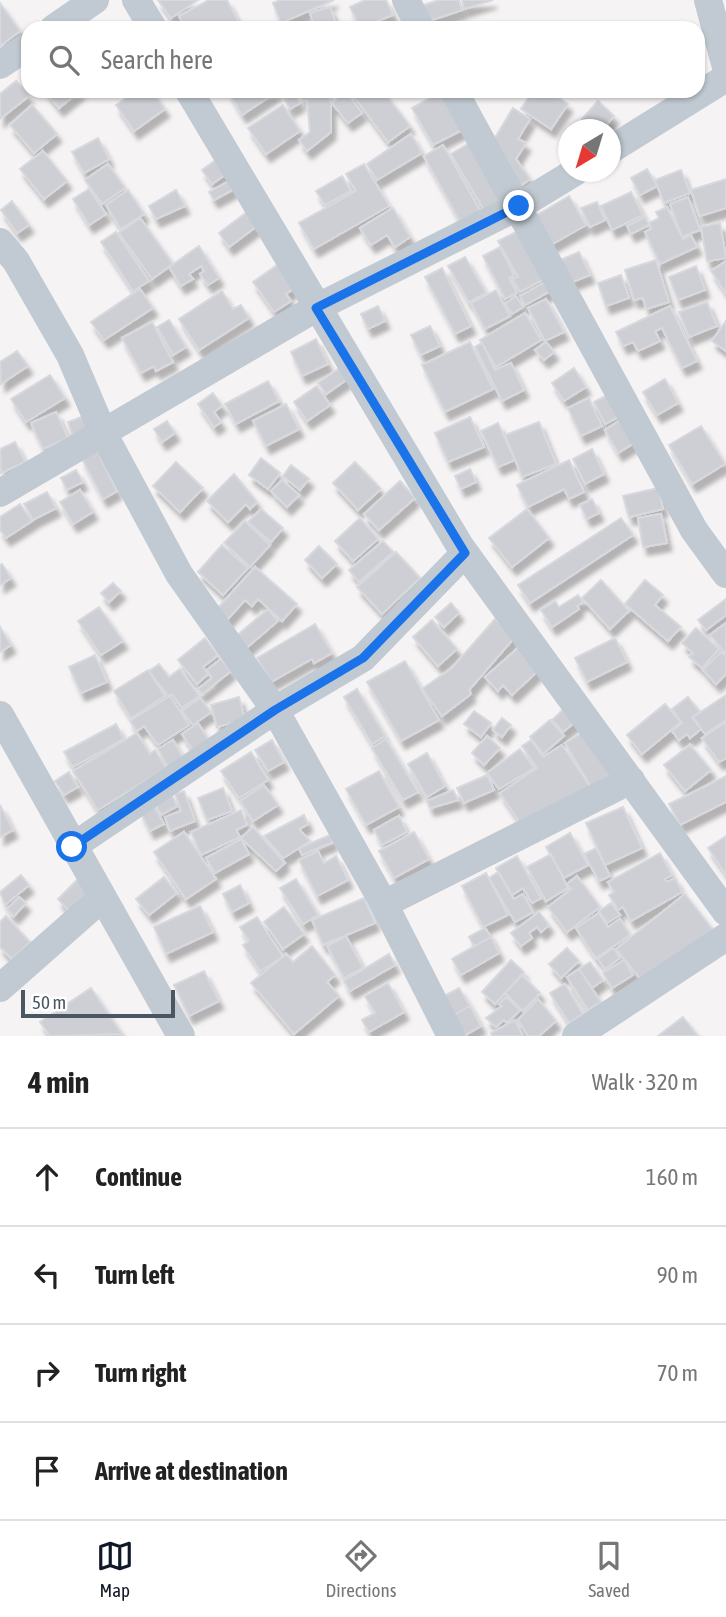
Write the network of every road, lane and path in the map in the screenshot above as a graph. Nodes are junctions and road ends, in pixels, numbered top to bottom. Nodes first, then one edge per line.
1 (95, 0) edge
2 (136, 0) edge
3 (406, 0) edge
4 (708, 0) edge
5 (64, 21) edge
6 (149, 21) edge
7 (416, 21) edge
8 (21, 51) edge
9 (0, 65) edge
10 (726, 67) edge
11 (726, 78) edge
12 (705, 91) edge
13 (193, 98) edge
14 (458, 98) edge
15 (694, 98) edge
16 (621, 144) edge
17 (559, 182) edge
18 (519, 206) junction
19 (0, 242) edge
20 (316, 308) junction
21 (104, 435) junction
22 (0, 494) edge
23 (465, 553) junction
24 (726, 574) edge
25 (275, 710) junction
26 (0, 715) edge
27 (631, 780) junction
28 (72, 847) junction
29 (102, 898) junction
30 (384, 904) junction
31 (726, 912) edge
32 (726, 937) edge
33 (0, 988) edge
34 (181, 1036) edge
35 (451, 1036) edge
36 (576, 1036) edge

1 - 5 street
2 - 6 street
3 - 7 street
4 - 10 street
8 - 9 street
11 - 12 street
13 - 20 street
14 - 18 street
15 - 16 street
17 - 18 street
18 - 20 street
18 - 24 street
19 - 21 street
20 - 21 street
20 - 23 street
21 - 22 street
21 - 25 street
23 - 25 street
23 - 27 street
25 - 28 street
25 - 30 street
26 - 28 street
27 - 30 street
27 - 31 street
28 - 29 street
29 - 33 street
29 - 34 street
30 - 35 street
32 - 36 street

